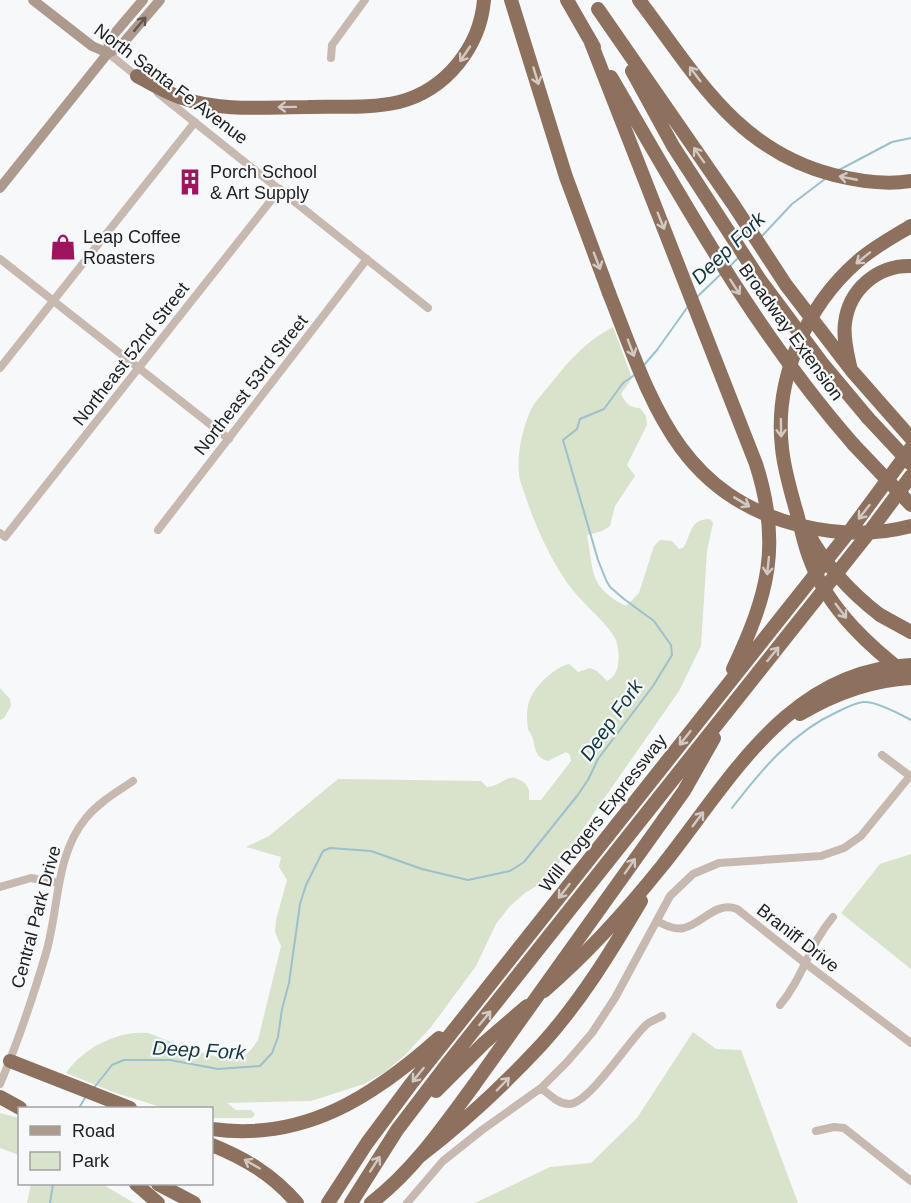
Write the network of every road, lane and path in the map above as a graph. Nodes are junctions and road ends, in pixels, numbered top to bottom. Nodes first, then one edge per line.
1 (33, 0) edge
2 (142, 0) edge
3 (160, 0) edge
4 (365, 0) edge
5 (484, 0) edge
6 (511, 0) edge
7 (567, 0) edge
8 (639, 0) edge
9 (596, 4) edge
10 (590, 40) junction
11 (108, 53) junction
12 (331, 58) dead end
13 (137, 76) junction
14 (195, 122) junction
15 (908, 181) edge
16 (0, 188) edge
17 (280, 189) junction
18 (911, 226) edge
19 (0, 259) edge
20 (368, 259) junction
21 (911, 266) edge
22 (53, 301) junction
23 (429, 308) dead end
24 (0, 368) edge
25 (140, 368) junction
26 (852, 370) junction
27 (911, 438) edge
28 (229, 439) junction
29 (911, 448) edge
30 (911, 464) edge
31 (911, 476) edge
32 (793, 501) junction
33 (911, 505) edge
34 (911, 526) edge
35 (158, 530) dead end
36 (3, 535) edge
37 (911, 632) edge
38 (911, 665) edge
39 (911, 678) edge
40 (721, 693) junction
41 (736, 699) junction
42 (759, 742) junction
43 (882, 755) dead end
44 (911, 777) edge
45 (133, 781) dead end
46 (663, 865) junction
47 (59, 884) junction
48 (0, 888) edge
49 (833, 917) dead end
50 (657, 921) junction
51 (805, 963) junction
52 (780, 1005) dead end
53 (468, 1013) junction
54 (662, 1016) dead end
55 (911, 1043) edge
56 (10, 1060) junction
57 (0, 1084) edge
58 (542, 1088) junction
59 (0, 1097) edge
60 (18, 1107) edge
61 (127, 1107) edge
62 (213, 1129) edge
63 (397, 1130) junction
64 (816, 1131) dead end
65 (213, 1145) edge
66 (420, 1156) junction
67 (911, 1181) edge
68 (137, 1185) edge
69 (160, 1185) edge
70 (158, 1203) edge
71 (194, 1203) edge
72 (297, 1203) edge
73 (328, 1203) edge
74 (351, 1203) edge
75 (371, 1203) edge
76 (407, 1203) edge

1 - 11 main road, North Santa Fe Avenue
2 - 11 main road
11 -> 3 main road
4 - 12 street
5 -> 13 highway
6 -> 34 highway, bridge
7 - 10 highway
15 -> 8 highway
26 -> 9 highway
9 - 30 highway, Broadway Extension, bridge
10 -> 33 highway, Broadway Extension, bridge
10 -> 40 highway
11 - 13 street, North Santa Fe Avenue
11 - 16 main road
13 - 14 street, North Santa Fe Avenue
14 - 17 street, North Santa Fe Avenue
14 - 22 street
17 - 20 street, North Santa Fe Avenue
17 - 25 street, Northeast 52nd Street
18 -> 32 highway, bridge
19 - 22 street
20 - 23 street, North Santa Fe Avenue
20 - 28 street, Northeast 53rd Street
21 - 26 highway
22 - 24 street
22 - 25 street
25 - 28 street
25 - 36 street, Northeast 52nd Street
26 - 27 highway
28 - 35 street, Northeast 53rd Street
29 -> 40 highway, Will Rogers Expressway
41 -> 31 highway, Will Rogers Expressway
32 - 37 highway, bridge
32 -> 39 highway, bridge
38 - 42 highway
39 - 42 highway
40 -> 53 highway, Will Rogers Expressway
63 -> 41 highway, Will Rogers Expressway
66 -> 41 highway, bridge
46 -> 42 highway
43 - 44 street
44 - 50 street
45 - 47 street, Central Park Drive
46 - 63 highway
66 -> 46 highway
47 - 48 street
47 - 56 street, Central Park Drive
49 - 51 street
50 - 51 street, Braniff Drive
50 - 58 street
51 - 52 street
51 - 55 street, Braniff Drive
53 - 62 highway
53 -> 73 highway, Will Rogers Expressway
54 - 58 street
56 - 57 street, Central Park Drive
56 - 61 highway
58 - 76 street
59 - 60 highway
74 -> 63 highway, Will Rogers Expressway
64 - 67 street
72 -> 65 highway
66 - 75 highway
68 - 70 highway
69 - 71 highway

